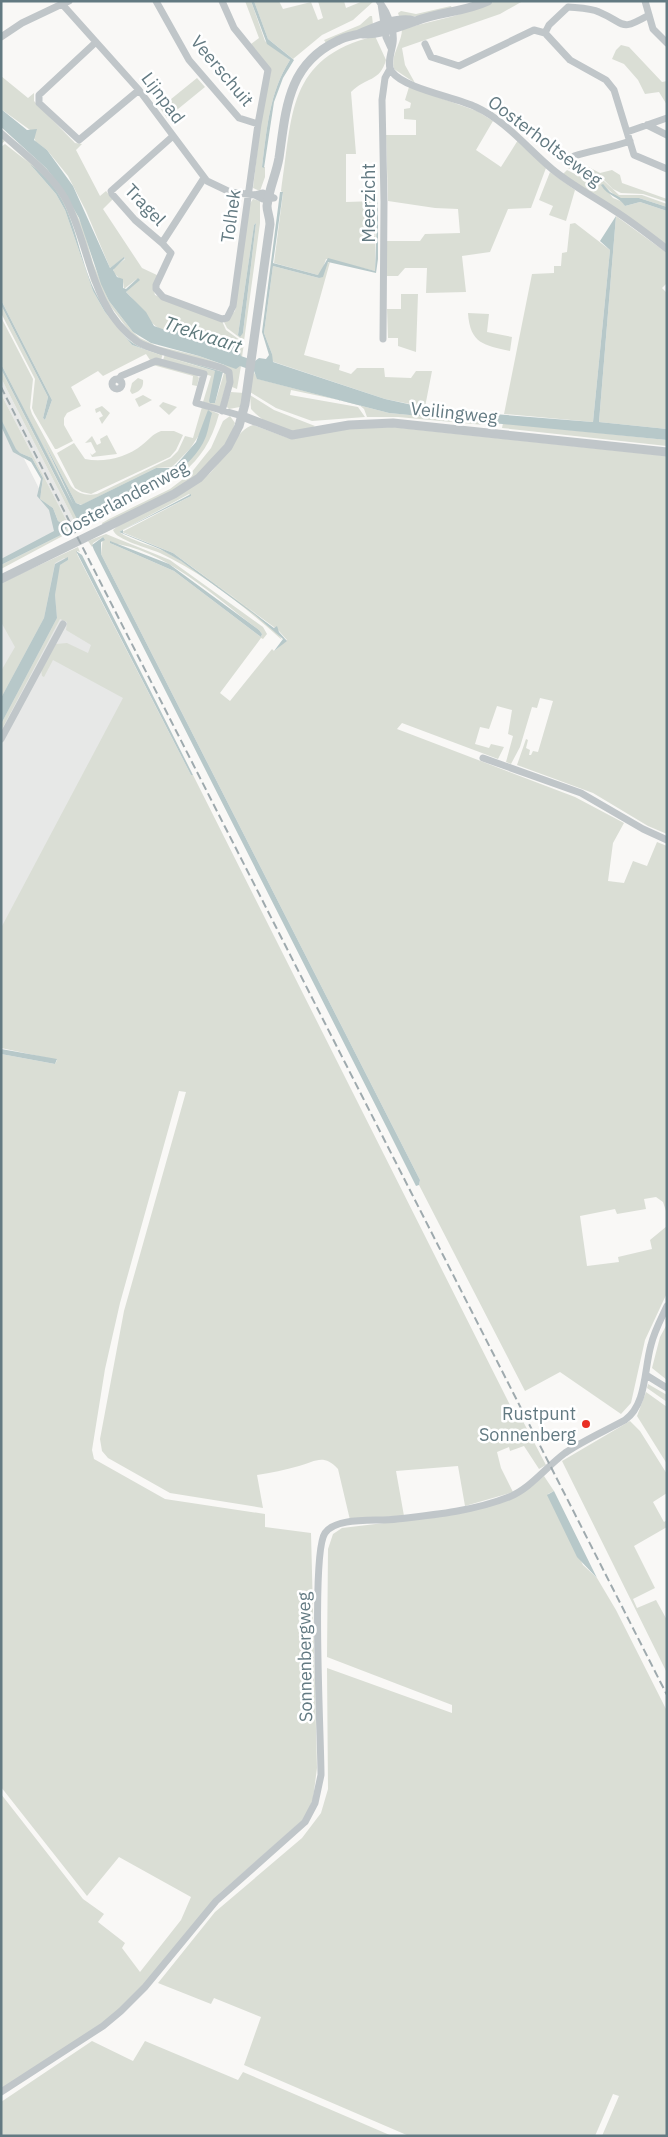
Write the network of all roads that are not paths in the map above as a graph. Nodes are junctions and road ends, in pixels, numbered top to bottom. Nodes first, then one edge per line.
1 (156, 1) edge
2 (222, 1) edge
3 (488, 1) edge
4 (645, 1) edge
5 (64, 2) edge
6 (380, 2) edge
7 (649, 15) junction
8 (388, 27) junction
9 (545, 33) junction
10 (1, 37) edge
11 (96, 42) junction
12 (667, 43) edge
13 (425, 44) dead end
14 (390, 70) junction
15 (138, 90) junction
16 (667, 118) edge
17 (258, 124) junction
18 (647, 125) junction
19 (627, 132) junction
20 (1, 133) edge
21 (667, 135) edge
22 (173, 136) junction
23 (630, 141) junction
24 (574, 156) dead end
25 (667, 169) edge
26 (204, 178) junction
27 (252, 195) junction
28 (270, 197) junction
29 (162, 243) junction
30 (667, 249) edge
31 (383, 339) dead end
32 (119, 380) dead end
33 (222, 411) junction
34 (242, 416) junction
35 (667, 452) edge
36 (1, 579) edge
37 (62, 624) dead end
38 (1, 739) edge
39 (483, 758) dead end
40 (667, 840) edge
41 (667, 1306) edge
42 (646, 1375) junction
43 (667, 1388) edge
44 (1, 2092) edge

1 - 17 street, Veerschuit
2 - 17 street, Tolhek
3 - 8 street, Oosterlandenweg
4 - 7 street
5 - 10 street
5 - 11 street, Lijnpad
6 - 8 street
7 - 9 street
7 - 12 street
8 - 14 street
8 - 28 street, Oosterlandenweg
9 - 13 street
9 - 19 street
11 - 15 street, Lijnpad
11 - 15 street
14 - 30 street, Oosterholtseweg
14 - 31 street, Meerzicht
15 - 22 street, Lijnpad
16 - 18 street
17 - 27 street, Tolhek
18 - 19 street
18 - 21 street
19 - 23 street
20 - 33 street
22 - 26 street, Lijnpad
22 - 29 street, Tragel
23 - 24 street
23 - 25 street
26 - 27 street, Lijnpad
26 - 29 street, Tragel
27 - 28 street, Lijnpad
27 - 29 street, Tolhek
28 - 34 street, Oosterlandenweg
32 - 33 street
33 - 34 street
34 - 35 street, Veilingweg
34 - 36 street, Oosterlandenweg
37 - 38 street
39 - 40 street
41 - 42 street, Sonnenbergweg
42 - 43 street
42 - 44 street, Sonnenbergweg

